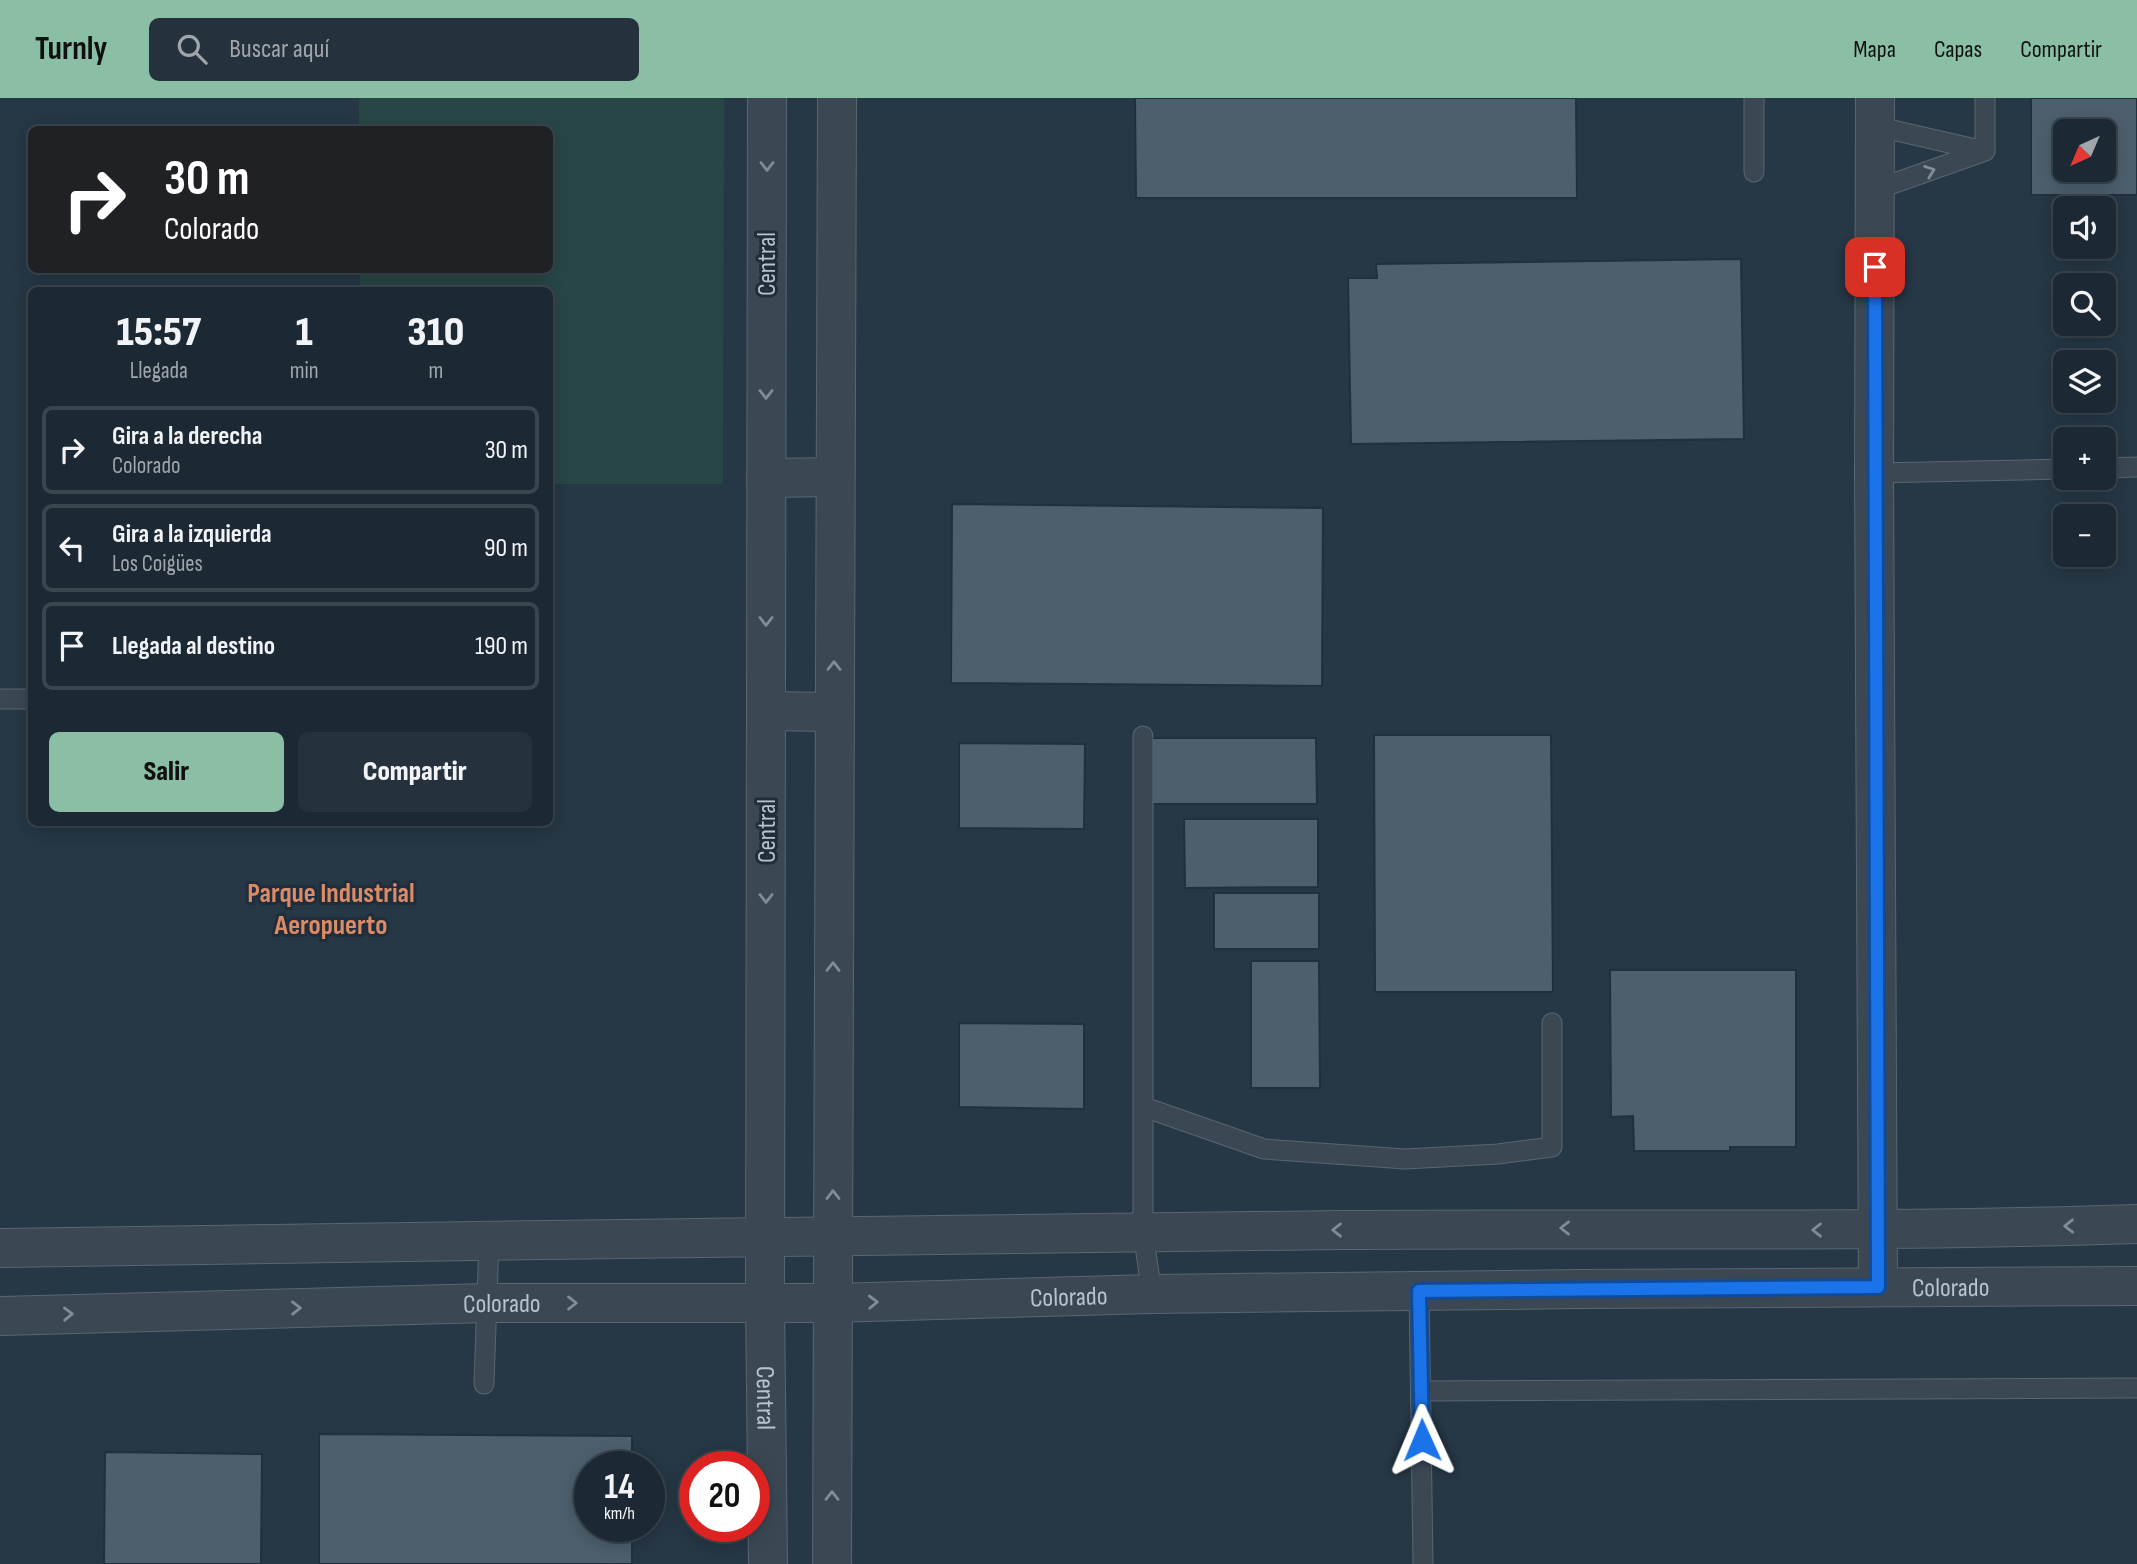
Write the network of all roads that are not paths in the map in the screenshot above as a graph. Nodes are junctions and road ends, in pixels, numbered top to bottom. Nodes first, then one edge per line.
1 (767, 98) edge
2 (836, 98) edge
3 (1754, 98) edge
4 (1985, 98) edge
5 (1875, 112) edge
6 (1985, 151) junction
7 (1754, 172) dead end
8 (1875, 190) junction
9 (2137, 467) edge
10 (2116, 468) edge
11 (2053, 469) edge
12 (1874, 473) junction
13 (835, 477) junction
14 (766, 478) junction
15 (0, 699) edge
16 (28, 699) edge
17 (766, 711) junction
18 (834, 712) junction
19 (1143, 736) dead end
20 (1552, 1023) dead end
21 (1144, 1107) junction
22 (2128, 1225) edge
23 (1615, 1229) junction
24 (1877, 1230) junction
25 (1143, 1232) junction
26 (833, 1237) junction
27 (765, 1238) junction
28 (489, 1241) junction
29 (0, 1248) edge
30 (2129, 1286) edge
31 (1878, 1287) junction
32 (1616, 1289) junction
33 (1419, 1291) junction
34 (1152, 1294) junction
35 (487, 1303) junction
36 (765, 1303) junction
37 (832, 1303) junction
38 (0, 1316) edge
39 (484, 1384) dead end
40 (2137, 1388) edge
41 (1421, 1391) junction
42 (768, 1564) edge
43 (832, 1564) edge
44 (1423, 1564) edge

1 -> 14 street, Central
2 - 13 street
3 - 7 lane
4 - 6 lane
5 - 6 lane
5 - 8 street
8 -> 6 lane
8 - 12 street
9 - 10 lane
11 - 12 lane
12 - 24 street
13 - 14 street
18 -> 13 street
14 -> 17 street, Central
15 - 16 lane
17 - 18 street
17 -> 27 street, Central
26 -> 18 street
19 - 21 lane
20 - 21 lane
21 - 25 lane
22 -> 24 street
22 - 30 street
24 -> 23 street
23 -> 25 street
23 - 32 street
24 - 31 street
25 - 26 street
25 - 34 lane
26 - 27 street
26 - 37 street
27 - 28 street
27 - 36 street, Central
28 - 29 street
28 - 35 lane
30 - 31 street, Colorado
31 - 32 street, Colorado
32 - 33 street, Colorado
33 - 34 street, Colorado
33 - 41 lane
37 -> 34 street, Colorado
35 -> 36 street, Colorado
38 -> 35 street, Colorado
35 - 39 lane
36 - 37 street, Colorado
36 - 42 street, Central
43 -> 37 street
40 - 41 lane
41 - 44 lane

